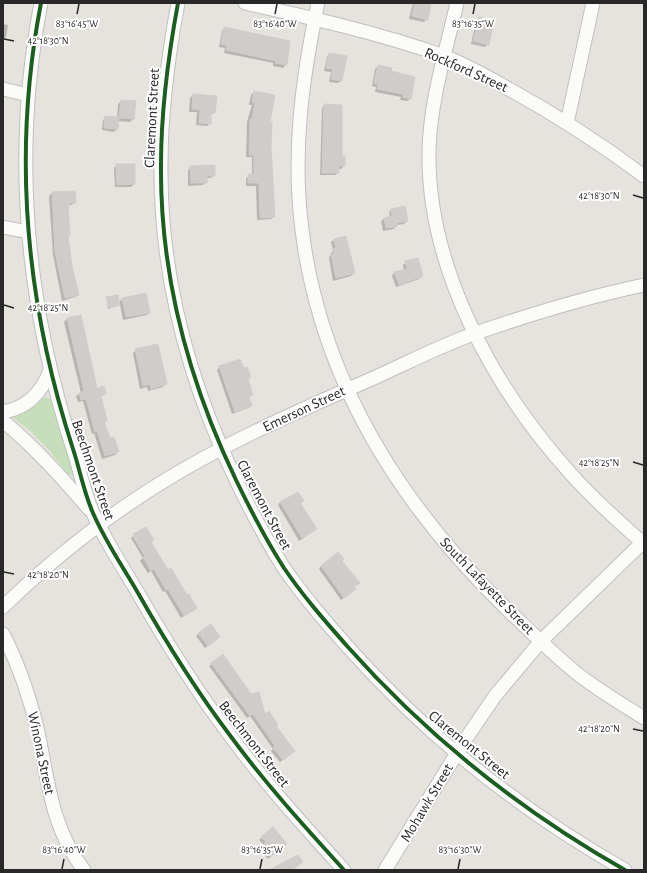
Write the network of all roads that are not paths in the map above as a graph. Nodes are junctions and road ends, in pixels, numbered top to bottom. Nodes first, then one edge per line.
1 (41, 3) edge
2 (178, 3) edge
3 (244, 3) edge
4 (318, 3) edge
5 (457, 3) edge
6 (593, 3) edge
7 (315, 19) junction
8 (445, 57) junction
9 (3, 89) edge
10 (28, 95) junction
11 (567, 123) junction
12 (644, 176) edge
13 (3, 227) edge
14 (28, 232) junction
15 (644, 285) edge
16 (475, 334) junction
17 (50, 370) junction
18 (348, 388) junction
19 (3, 412) edge
20 (3, 421) edge
21 (221, 448) junction
22 (92, 512) junction
23 (99, 525) junction
24 (643, 543) edge
25 (3, 606) edge
26 (3, 634) edge
27 (541, 641) junction
28 (644, 718) edge
29 (456, 754) junction
30 (84, 870) edge
31 (344, 870) edge
32 (385, 870) edge
33 (625, 870) edge

1 - 10 street, Beechmont Street
2 - 21 street, Claremont Street
3 - 7 street, Rockford Street
4 - 7 street, South Lafayette Street
5 - 8 street
6 - 11 street
7 - 8 street, Rockford Street
7 - 18 street, South Lafayette Street
8 - 11 street, Rockford Street
8 - 16 street
9 - 10 street
10 - 14 street, Beechmont Street
11 - 12 street, Rockford Street
13 - 14 street
14 - 17 street, Beechmont Street
15 - 16 street, Emerson Street
16 - 18 street, Emerson Street
16 - 24 street
17 - 19 street
17 - 22 street, Beechmont Street
18 - 21 street, Emerson Street
18 - 27 street, South Lafayette Street
20 - 22 street
21 - 23 street, Emerson Street
21 - 29 street, Claremont Street
22 - 23 street, Beechmont Street
23 - 25 street, Emerson Street
23 - 31 street, Beechmont Street
24 - 27 street, Mohawk Street
26 - 30 street, Winona Street
27 - 28 street, South Lafayette Street
27 - 29 street, Mohawk Street
29 - 32 street, Mohawk Street
29 - 33 street, Claremont Street

